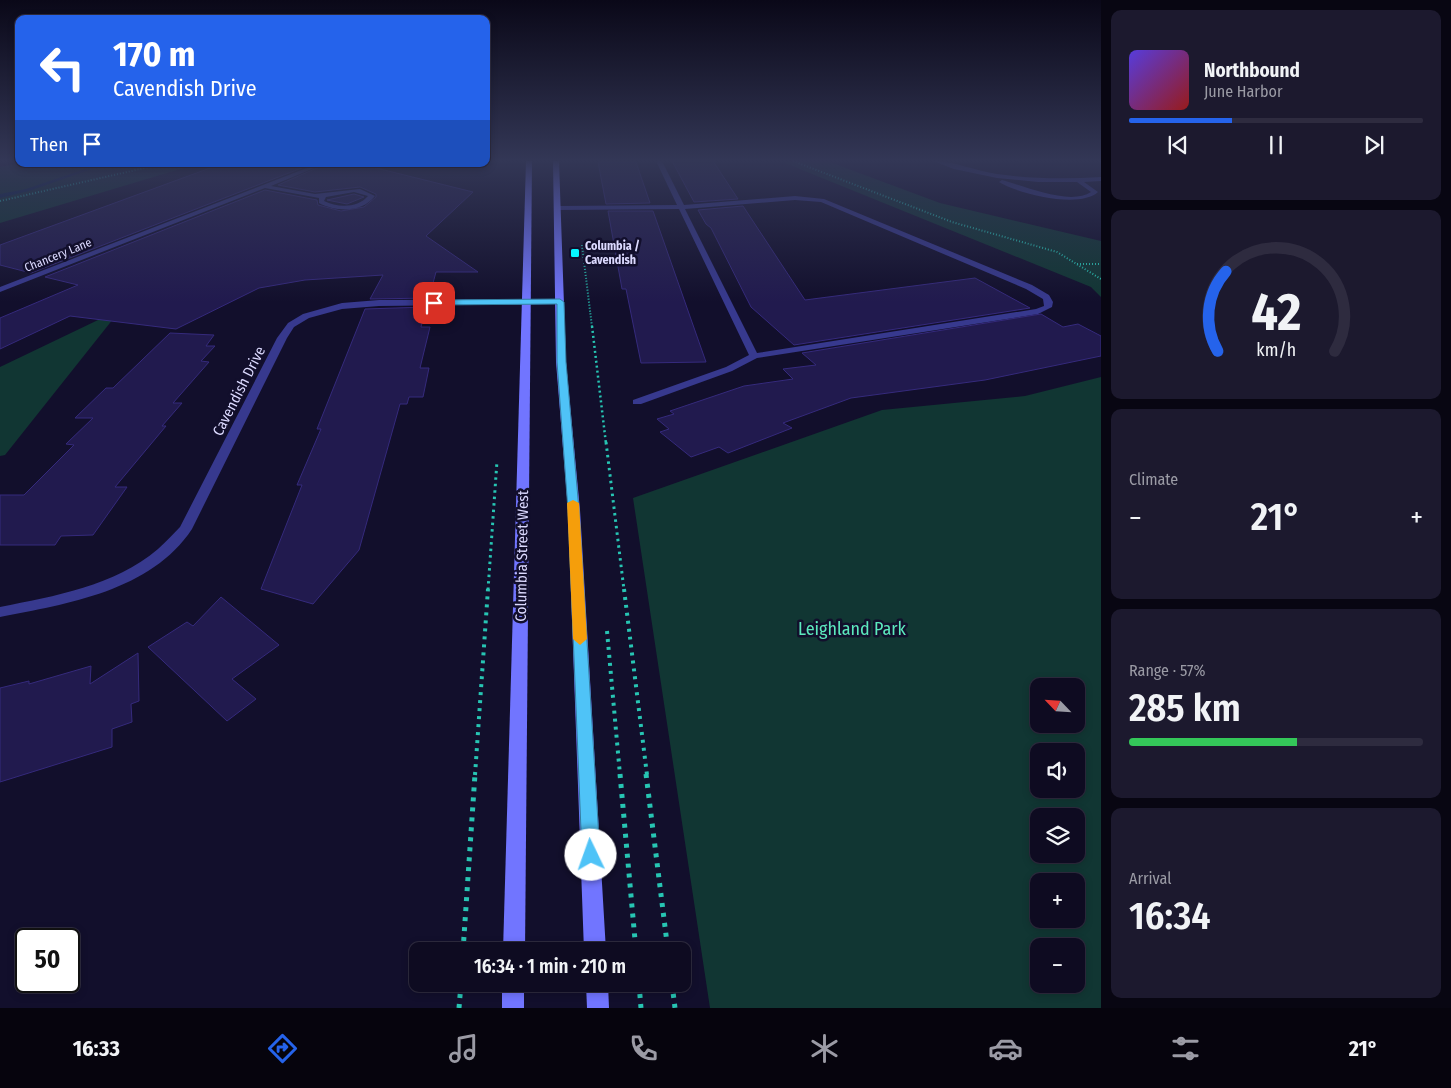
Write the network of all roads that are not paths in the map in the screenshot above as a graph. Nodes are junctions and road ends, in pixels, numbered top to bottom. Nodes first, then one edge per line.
1 (205, 208) edge
2 (528, 208) edge
3 (557, 208) edge
4 (682, 208) edge
5 (842, 208) edge
6 (0, 290) edge
7 (526, 302) junction
8 (560, 302) junction
9 (754, 356) junction
10 (637, 402) dead end
11 (0, 612) edge
12 (514, 942) edge
13 (595, 942) edge
14 (513, 992) edge
15 (597, 992) edge
16 (513, 1008) edge
17 (598, 1008) edge

1 - 6 street, Chancery Lane
2 - 7 main road, Columbia Street West
3 - 8 main road
4 - 9 street
5 - 9 street
7 - 8 street, Cavendish Drive
7 - 11 street, Cavendish Drive
7 - 12 main road, Columbia Street West
8 - 13 main road
9 - 10 street
14 - 16 main road
15 - 17 main road

